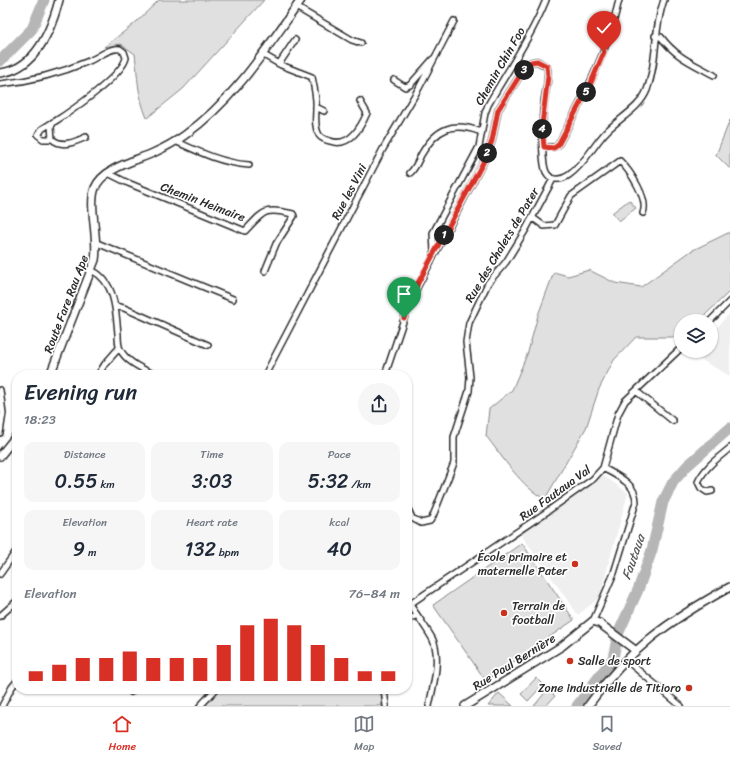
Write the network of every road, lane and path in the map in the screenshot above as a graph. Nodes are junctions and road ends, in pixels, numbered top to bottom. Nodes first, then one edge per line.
1 (59, 0) edge
2 (301, 0) edge
3 (546, 0) edge
4 (619, 0) edge
5 (664, 0) edge
6 (296, 7) junction
7 (454, 21) dead end
8 (656, 36) junction
9 (295, 40) dead end
10 (361, 43) dead end
11 (262, 54) junction
12 (437, 55) junction
13 (279, 64) junction
14 (0, 73) edge
15 (714, 75) dead end
16 (394, 80) dead end
17 (0, 84) edge
18 (360, 101) dead end
19 (316, 107) junction
20 (324, 111) dead end
21 (54, 122) junction
22 (481, 132) junction
23 (86, 137) dead end
24 (52, 139) junction
25 (175, 141) junction
26 (544, 147) junction
27 (249, 165) dead end
28 (108, 173) junction
29 (410, 173) dead end
30 (553, 179) junction
31 (643, 213) dead end
32 (533, 218) junction
33 (97, 243) junction
34 (434, 253) junction
35 (93, 271) junction
36 (265, 271) dead end
37 (233, 299) dead end
38 (730, 301) edge
39 (115, 306) junction
40 (717, 314) edge
41 (208, 345) dead end
42 (119, 348) junction
43 (674, 355) edge
44 (52, 370) edge
45 (101, 370) edge
46 (146, 370) edge
47 (268, 370) edge
48 (387, 370) edge
49 (0, 390) edge
50 (636, 391) junction
51 (673, 421) dead end
52 (0, 433) edge
53 (12, 441) edge
54 (730, 448) edge
55 (0, 456) edge
56 (603, 468) junction
57 (712, 491) dead end
58 (412, 518) edge
59 (12, 557) edge
60 (0, 574) edge
61 (729, 590) edge
62 (412, 600) edge
63 (12, 605) edge
64 (412, 610) edge
65 (0, 616) edge
66 (416, 616) junction
67 (412, 617) edge
68 (593, 621) junction
69 (635, 650) junction
70 (626, 660) junction
71 (12, 687) edge
72 (211, 694) edge
73 (385, 694) edge
74 (430, 704) edge
75 (2, 706) edge
76 (200, 706) edge
77 (386, 706) edge
78 (465, 706) edge
79 (588, 706) edge
80 (681, 706) edge

1 - 14 main road
2 - 6 main road, Route Fare Rau Ape
3 - 22 street, Chemin Chin Foo
4 - 26 street
5 - 8 street
6 - 10 street
6 - 11 main road, Route Fare Rau Ape
7 - 12 street, Rue les Vini
8 - 15 street
8 - 30 street
9 - 13 street
11 - 13 street
11 - 25 main road, Route Fare Rau Ape
12 - 16 street
12 - 47 street, Rue les Vini
13 - 19 street
17 - 21 street
18 - 19 street
19 - 20 street
21 - 24 street
21 - 24 street
22 - 29 street
22 - 34 street, Chemin Chin Foo
23 - 24 street
25 - 27 street
25 - 28 main road, Route Fare Rau Ape
26 - 30 street
26 - 34 street
28 - 33 main road, Route Fare Rau Ape
28 - 36 street, Chemin Heimaire
30 - 32 street, Rue des Chalets de Pater
31 - 32 street
32 - 58 street, Rue des Chalets de Pater
33 - 35 main road, Route Fare Rau Ape
33 - 37 street
34 - 48 street
35 - 39 street
35 - 44 main road, Route Fare Rau Ape
38 - 40 street
39 - 41 street
39 - 42 street
42 - 45 street
42 - 46 street
43 - 50 street
49 - 52 street
50 - 51 street
50 - 56 street
53 - 55 main road
54 - 57 street
56 - 62 street, Rue Fautaua Val
56 - 68 street, Rue Fautaua Val
59 - 60 street
61 - 69 main road
63 - 65 street
64 - 66 street
66 - 67 street
66 - 74 street
68 - 69 main road
68 - 78 main road, Rue Paul Bernière
69 - 70 main road
70 - 79 main road
70 - 80 street
71 - 75 street
72 - 76 street
73 - 77 street

